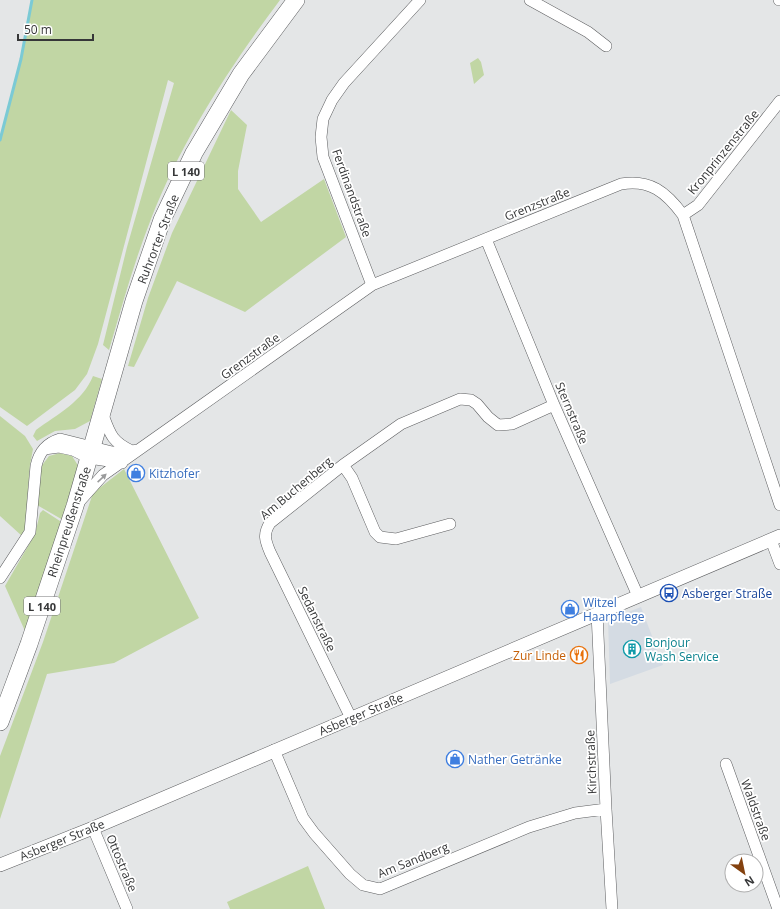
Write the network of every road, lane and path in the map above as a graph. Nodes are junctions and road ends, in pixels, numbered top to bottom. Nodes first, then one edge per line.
1 (296, 0) edge
2 (420, 0) edge
3 (530, 0) edge
4 (606, 46) dead end
5 (780, 101) edge
6 (683, 215) junction
7 (486, 239) junction
8 (372, 285) junction
9 (554, 405) junction
10 (103, 415) junction
11 (137, 450) junction
12 (91, 452) junction
13 (122, 463) junction
14 (343, 465) junction
15 (780, 504) edge
16 (75, 506) junction
17 (450, 524) dead end
18 (265, 530) joint
19 (772, 539) edge
20 (780, 564) edge
21 (0, 578) edge
22 (638, 596) junction
23 (597, 613) junction
24 (351, 718) junction
25 (0, 722) edge
26 (274, 750) junction
27 (726, 764) dead end
28 (606, 809) junction
29 (93, 828) junction
30 (2, 864) edge
31 (127, 909) edge
32 (612, 909) edge
33 (778, 909) edge

1 - 10 main road, Ruhrorter Straße / L 140
2 - 8 street, Ferdinandstraße
3 - 4 street
5 - 6 street, Kronprinzenstraße
6 - 7 street, Grenzstraße
6 - 15 street, Grenzstraße
7 - 8 street, Grenzstraße
7 - 9 street, Sternstraße
8 - 11 street, Grenzstraße
9 - 14 street, Am Buchenberg
9 - 22 street, Sternstraße
10 - 11 street
10 - 12 main road, Ruhrorter Straße / L 140
11 - 12 street
11 - 13 street, Grenzstraße
12 - 13 street
12 - 16 main road, Rheinpreußenstraße / L 140
12 - 21 street
16 -> 13 street, Grenzstraße
14 - 17 street, Am Buchenberg
14 - 18 street, Am Buchenberg
16 - 25 main road, Rheinpreußenstraße / L 140
18 - 24 street, Sedanstraße
19 - 20 street
19 - 22 street, Asberger Straße
22 - 23 street, Asberger Straße
23 - 24 street, Asberger Straße
23 - 28 street, Kirchstraße
24 - 26 street, Asberger Straße
26 - 28 street, Am Sandberg
26 - 29 street, Asberger Straße
27 - 33 street, Waldstraße
28 - 32 street, Kirchstraße
29 - 30 street, Asberger Straße
29 - 31 street, Ottostraße

